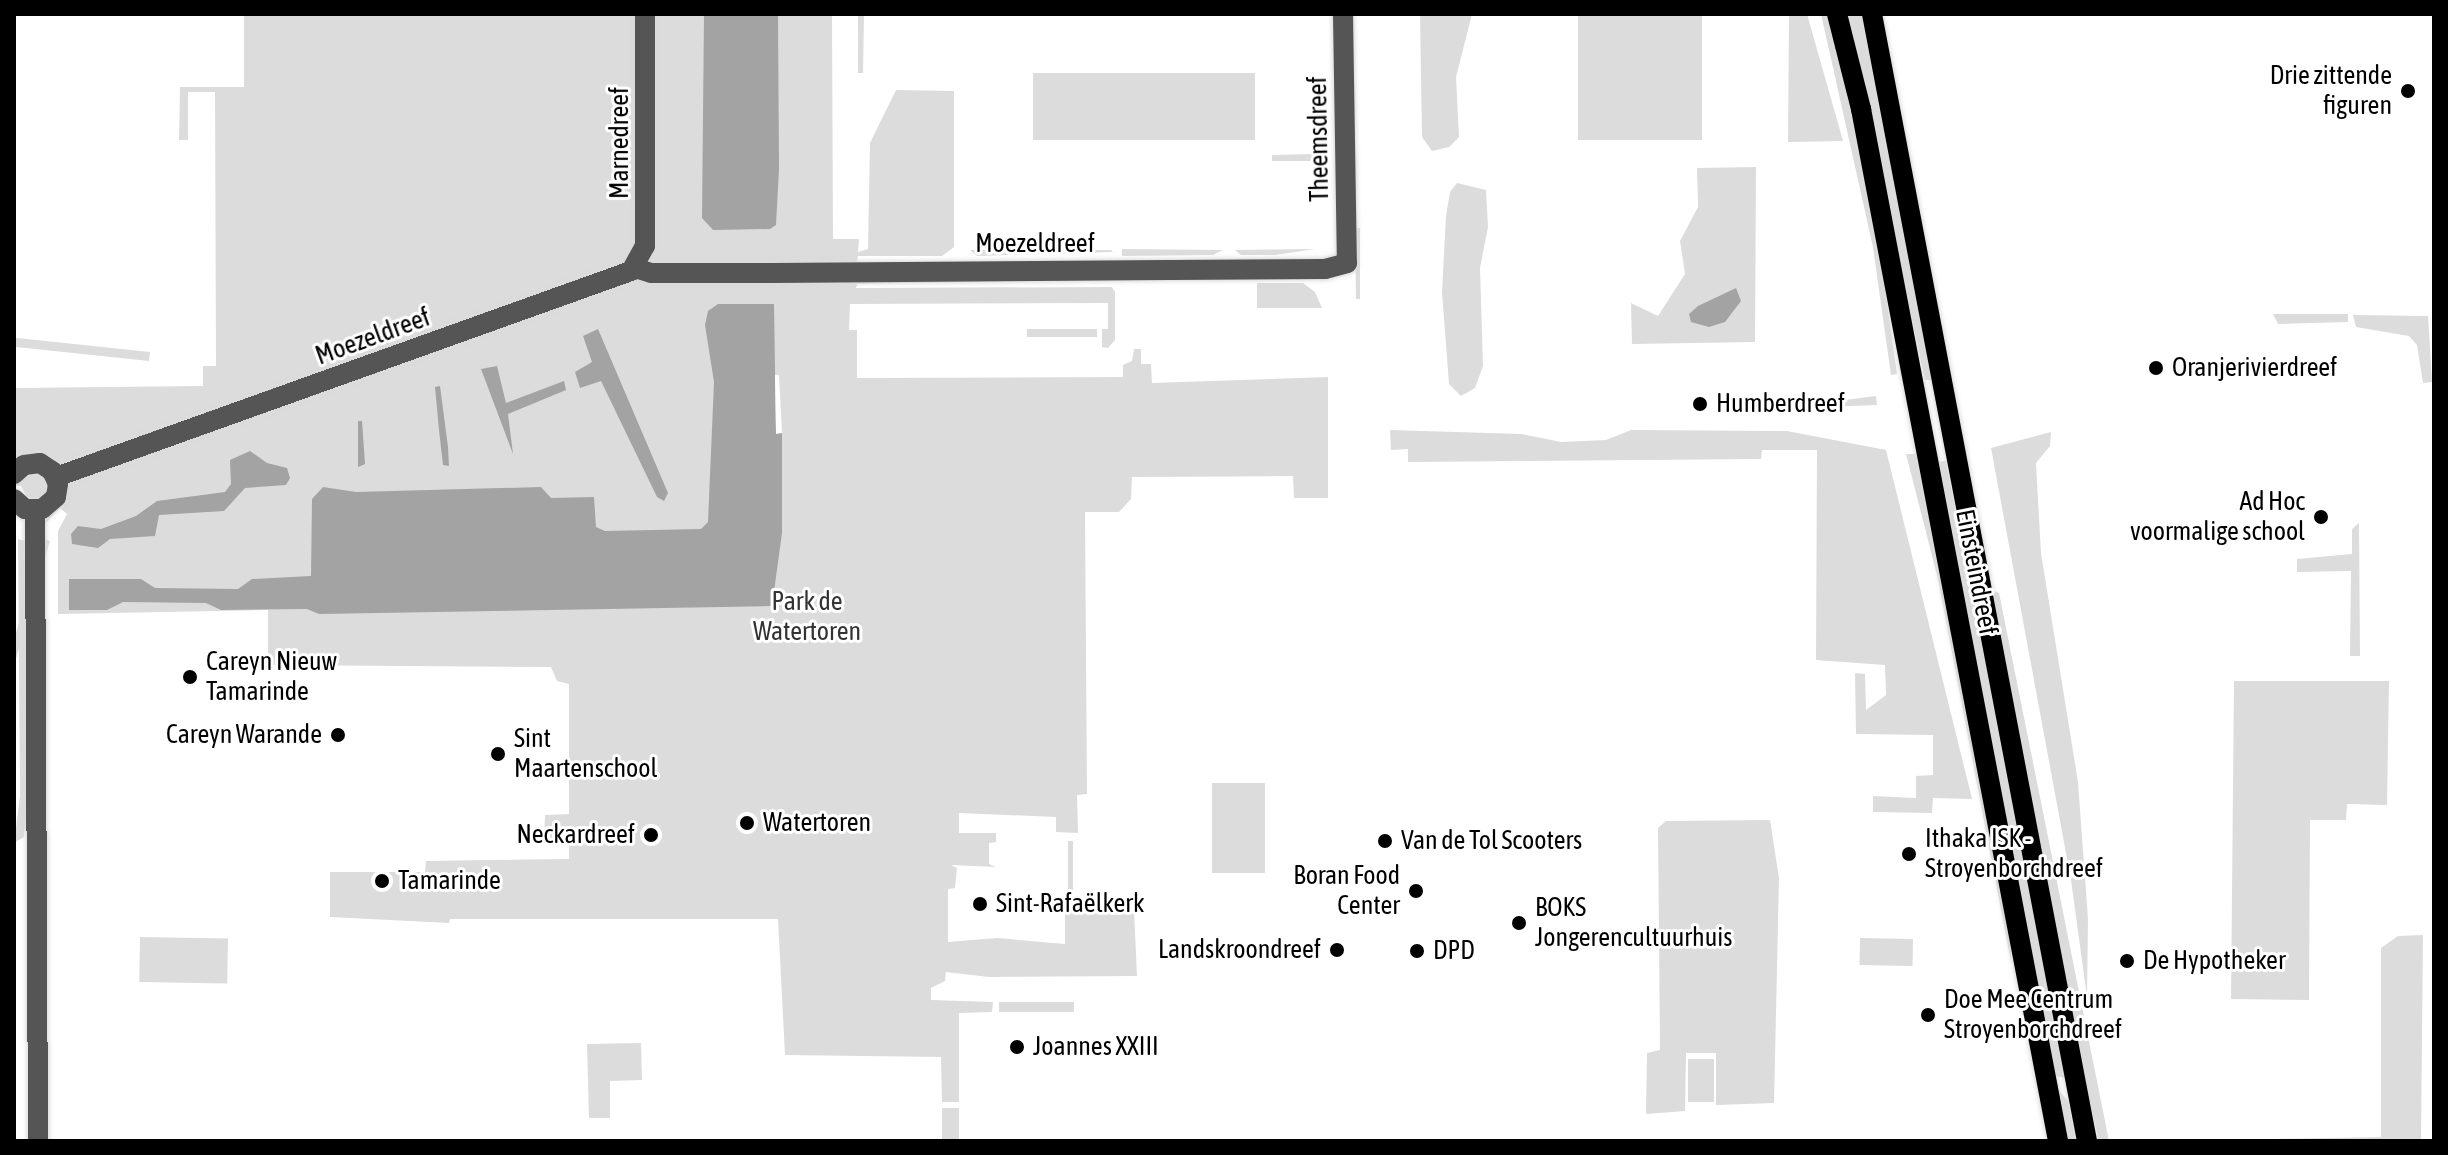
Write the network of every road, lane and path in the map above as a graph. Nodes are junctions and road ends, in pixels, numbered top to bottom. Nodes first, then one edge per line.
1 (645, 14) edge
2 (1343, 14) edge
3 (1837, 14) edge
4 (1872, 14) edge
5 (640, 260) junction
6 (1347, 263) joint
7 (14, 474) edge
8 (56, 477) junction
9 (14, 499) edge
10 (35, 510) junction
11 (38, 1141) edge
12 (2058, 1141) edge
13 (2087, 1141) edge

1 - 5 street, Marnedreef
2 - 6 street, Theemsdreef
3 - 12 main road, Einsteindreef
4 - 13 main road, Einsteindreef
5 - 6 street, Moezeldreef
5 - 8 street, Moezeldreef
7 - 8 street
8 - 10 street
9 - 10 street
10 - 11 street

